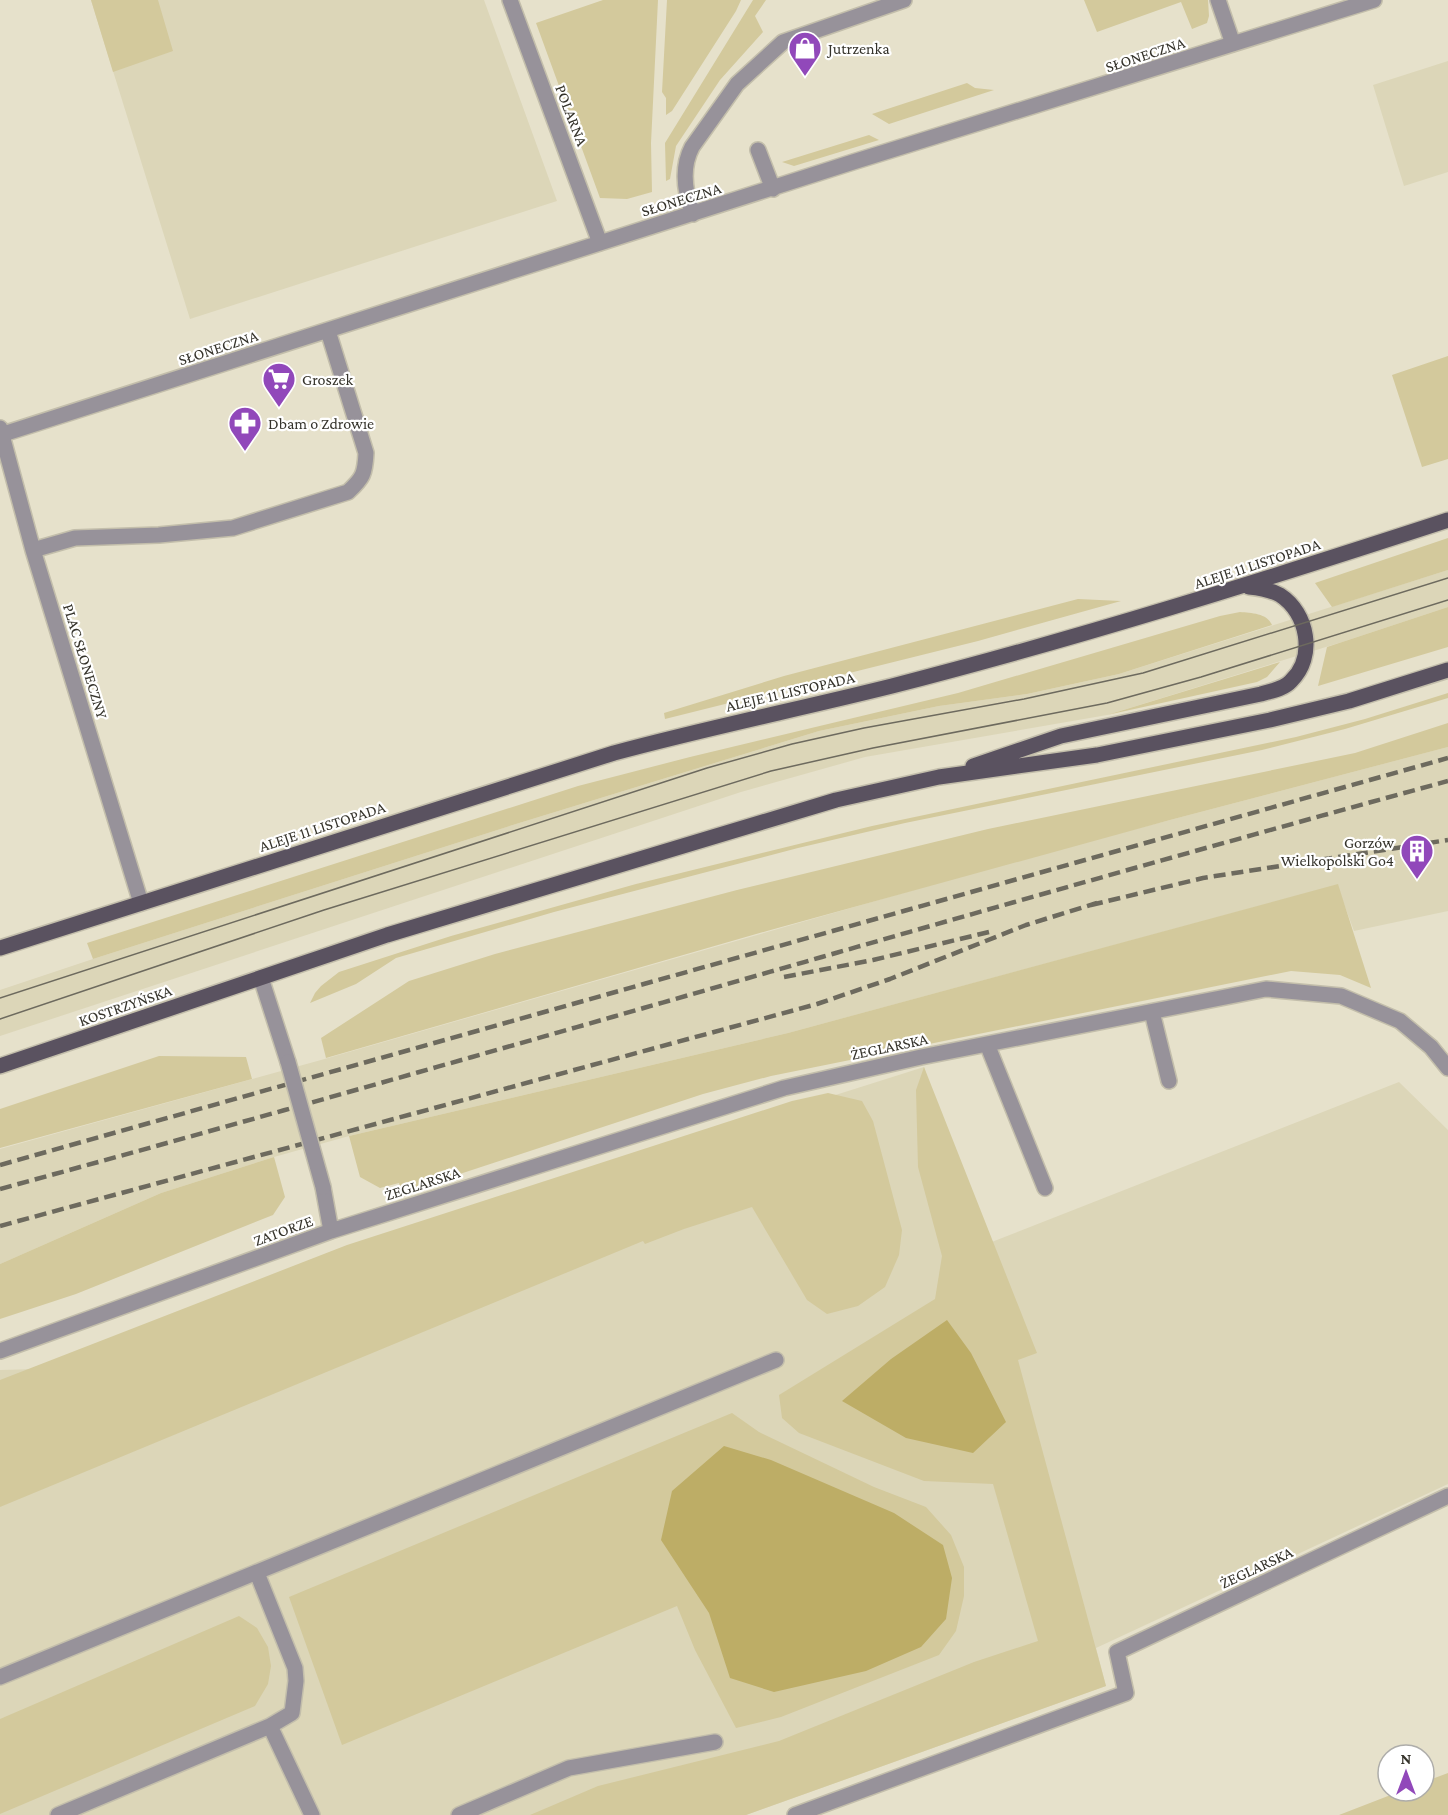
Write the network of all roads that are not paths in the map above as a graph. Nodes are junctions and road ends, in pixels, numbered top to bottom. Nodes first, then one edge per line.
1 (510, 0) edge
2 (904, 0) edge
3 (1218, 0) edge
4 (1374, 0) edge
5 (1233, 44) junction
6 (758, 150) dead end
7 (773, 189) junction
8 (693, 214) junction
9 (600, 243) junction
10 (328, 331) junction
11 (1, 433) edge
12 (1448, 520) edge
13 (33, 550) junction
14 (1235, 589) junction
15 (1448, 670) edge
16 (939, 777) junction
17 (141, 903) junction
18 (0, 948) edge
19 (261, 978) junction
20 (1152, 1011) junction
21 (987, 1044) junction
22 (0, 1066) edge
23 (1448, 1068) edge
24 (1169, 1081) dead end
25 (1045, 1188) dead end
26 (331, 1231) junction
27 (0, 1352) edge
28 (776, 1360) dead end
29 (1448, 1496) edge
30 (257, 1574) junction
31 (0, 1677) edge
32 (270, 1726) junction
33 (715, 1742) dead end
34 (58, 1815) edge
35 (312, 1815) edge
36 (459, 1815) edge
37 (795, 1815) edge

1 - 9 street, POLARNA
2 - 8 street
3 - 5 street
4 - 5 street, SŁONECZNA
5 - 7 street, SŁONECZNA
6 - 7 street
7 - 8 street, SŁONECZNA
8 - 9 street, SŁONECZNA
9 - 10 street, SŁONECZNA
10 - 11 street, SŁONECZNA
10 - 13 street
11 - 13 street, PLAC SŁONECZNY
12 - 14 main road, ALEJE 11 LISTOPADA
13 - 17 street, PLAC SŁONECZNY
14 - 16 main road
14 - 17 main road, ALEJE 11 LISTOPADA
15 - 16 main road
16 - 19 main road
17 - 18 main road
19 - 22 main road, KOSTRZYŃSKA
19 - 26 street, ZATORZE, bridge
20 - 21 street, ŻEGLARSKA
20 - 23 street, ŻEGLARSKA
20 - 24 street
21 - 25 street
21 - 26 street, ŻEGLARSKA
26 - 27 street, ZATORZE
28 - 30 street
29 - 37 street, ŻEGLARSKA
30 - 31 street
30 - 32 street
32 - 34 street
32 - 35 street
33 - 36 street

